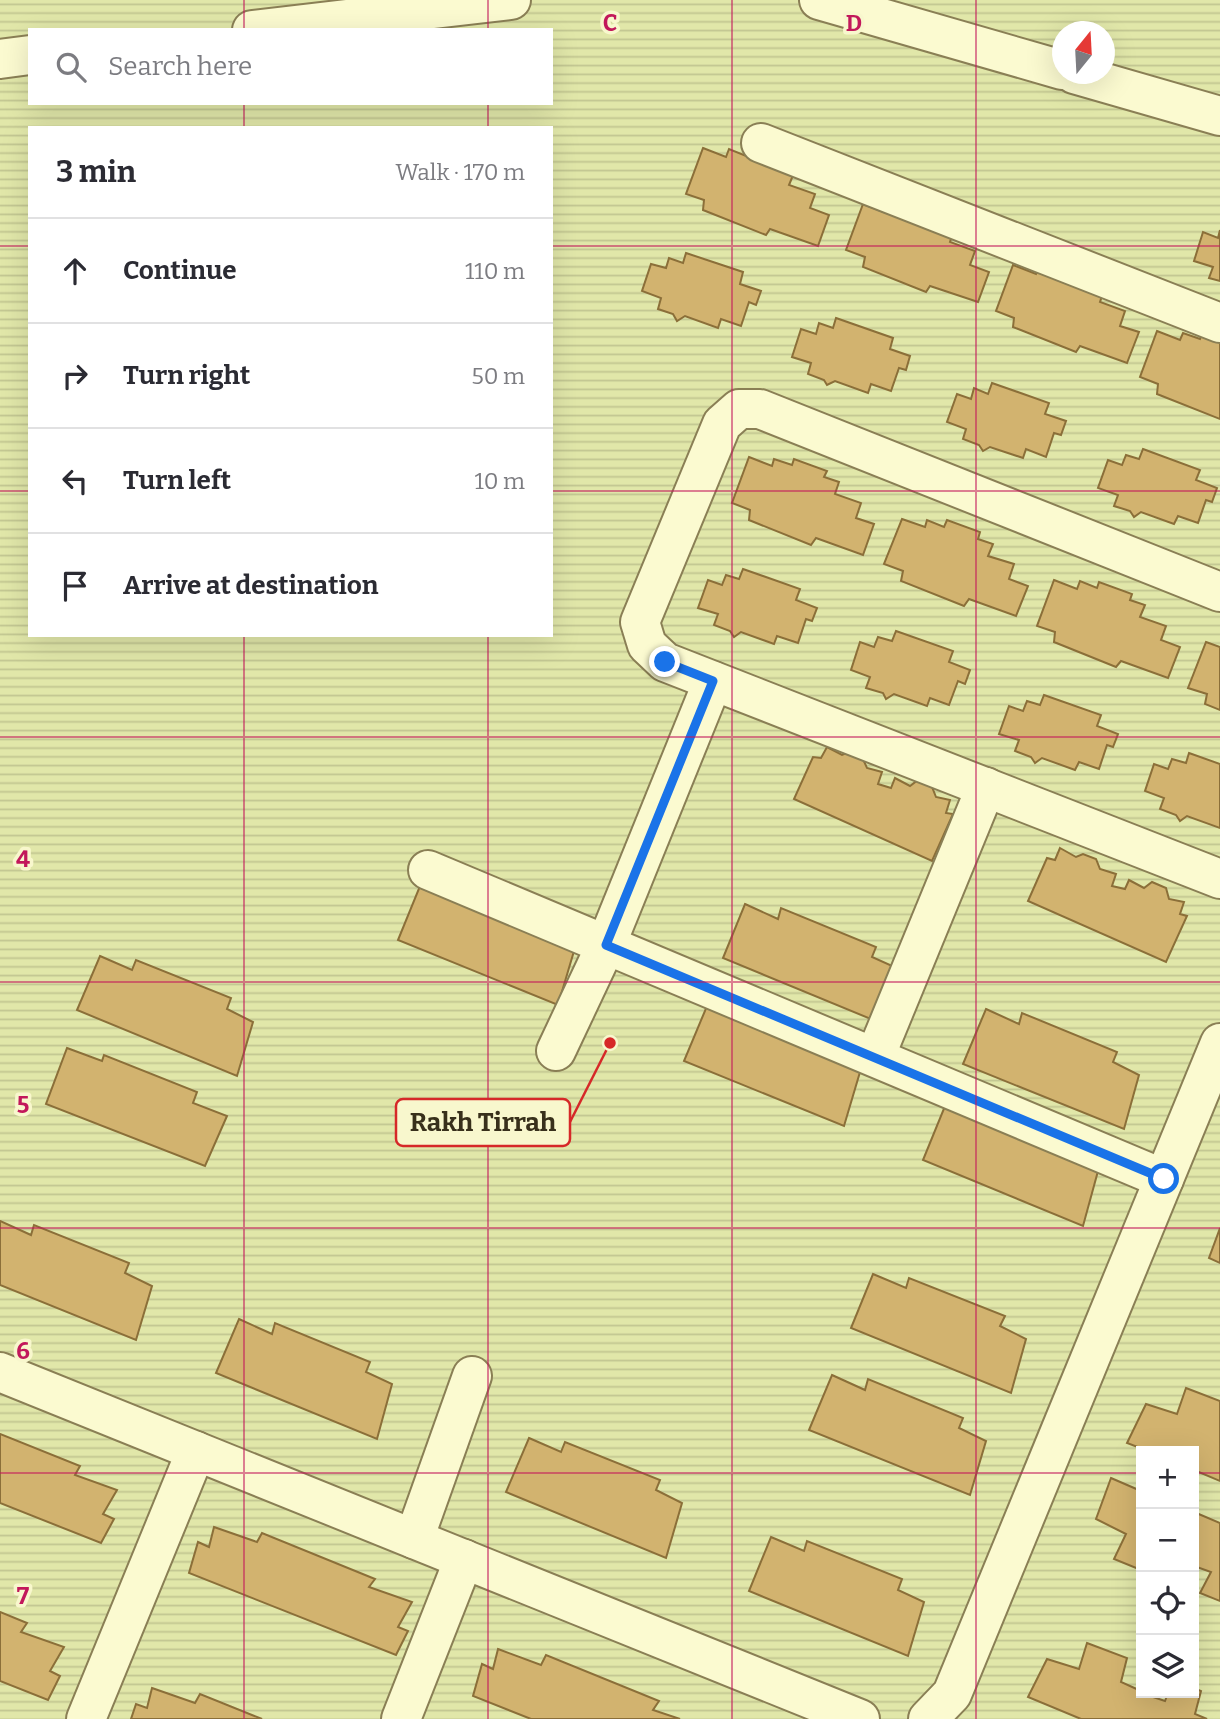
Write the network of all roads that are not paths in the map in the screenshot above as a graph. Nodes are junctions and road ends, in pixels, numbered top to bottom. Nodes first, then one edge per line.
1 (511, 0) edge
2 (819, 0) edge
3 (270, 28) edge
4 (28, 55) edge
5 (0, 59) edge
6 (1052, 67) edge
7 (1109, 84) edge
8 (1220, 116) edge
9 (761, 143) dead end
10 (1220, 323) edge
11 (1220, 592) edge
12 (713, 681) junction
13 (986, 787) junction
14 (428, 870) dead end
15 (1220, 879) edge
16 (606, 945) junction
17 (1220, 1043) edge
18 (556, 1051) dead end
19 (875, 1057) junction
20 (1164, 1179) junction
21 (0, 1372) edge
22 (472, 1376) dead end
23 (196, 1451) junction
24 (414, 1539) junction
25 (464, 1559) junction
26 (86, 1719) edge
27 (401, 1719) edge
28 (860, 1719) edge
29 (928, 1719) edge

1 - 3 street
2 - 6 street
4 - 5 street
7 - 8 street
9 - 10 street
11 - 12 street
12 - 13 street
12 - 16 street
13 - 15 street
13 - 19 street
14 - 16 street
16 - 18 street
16 - 19 street
17 - 20 street
19 - 20 street
20 - 29 street
21 - 23 street
22 - 24 street
23 - 24 street
23 - 26 street
24 - 25 street
25 - 27 street
25 - 28 street

